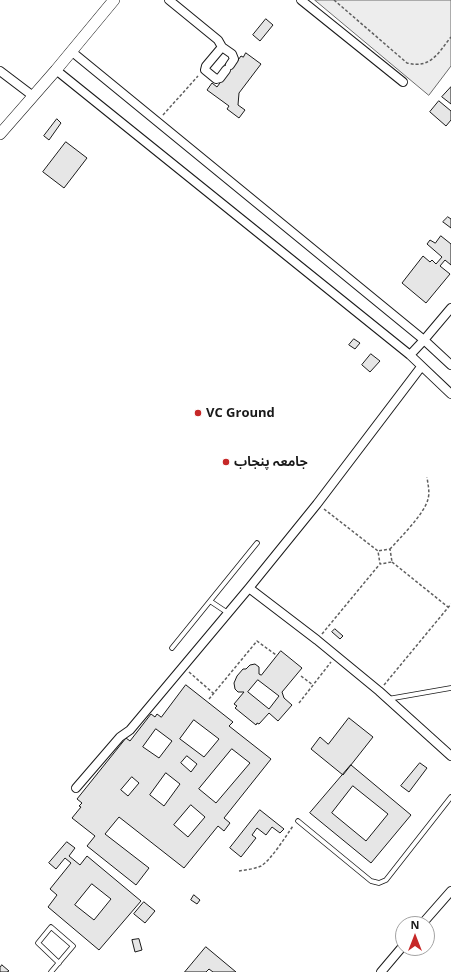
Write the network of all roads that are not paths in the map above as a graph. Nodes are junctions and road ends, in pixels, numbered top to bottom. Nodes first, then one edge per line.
1 (114, 0) edge
2 (169, 0) edge
3 (301, 0) edge
4 (222, 46) junction
5 (71, 51) junction
6 (56, 70) junction
7 (0, 71) edge
8 (403, 82) dead end
9 (33, 96) junction
10 (0, 134) edge
11 (451, 308) edge
12 (424, 340) junction
13 (410, 355) junction
14 (451, 365) edge
15 (421, 367) junction
16 (451, 394) edge
17 (257, 543) dead end
18 (249, 588) junction
19 (210, 601) junction
20 (228, 614) junction
21 (172, 648) dead end
22 (451, 688) edge
23 (388, 699) junction
24 (451, 756) edge
25 (76, 788) dead end
26 (451, 797) edge
27 (298, 820) road end
28 (451, 891) edge
29 (429, 916) edge
30 (395, 955) edge
31 (59, 963) junction
32 (51, 972) edge
33 (381, 972) edge

1 - 5 street
2 - 4 street
3 - 8 street
4 - 4 street
5 - 6 street
5 - 12 street
6 - 9 street
6 - 13 street
7 - 9 street
9 - 10 street
11 - 12 street
12 - 13 street
12 - 14 street
13 - 15 street
15 - 16 street
15 - 18 street
17 - 19 lane
18 - 20 street
18 - 23 street
19 - 20 lane
19 - 21 lane
20 - 25 street
22 - 23 lane
23 - 24 street
26 - 27 lane
28 - 29 street
30 - 33 street
31 - 31 lane
31 - 32 lane

